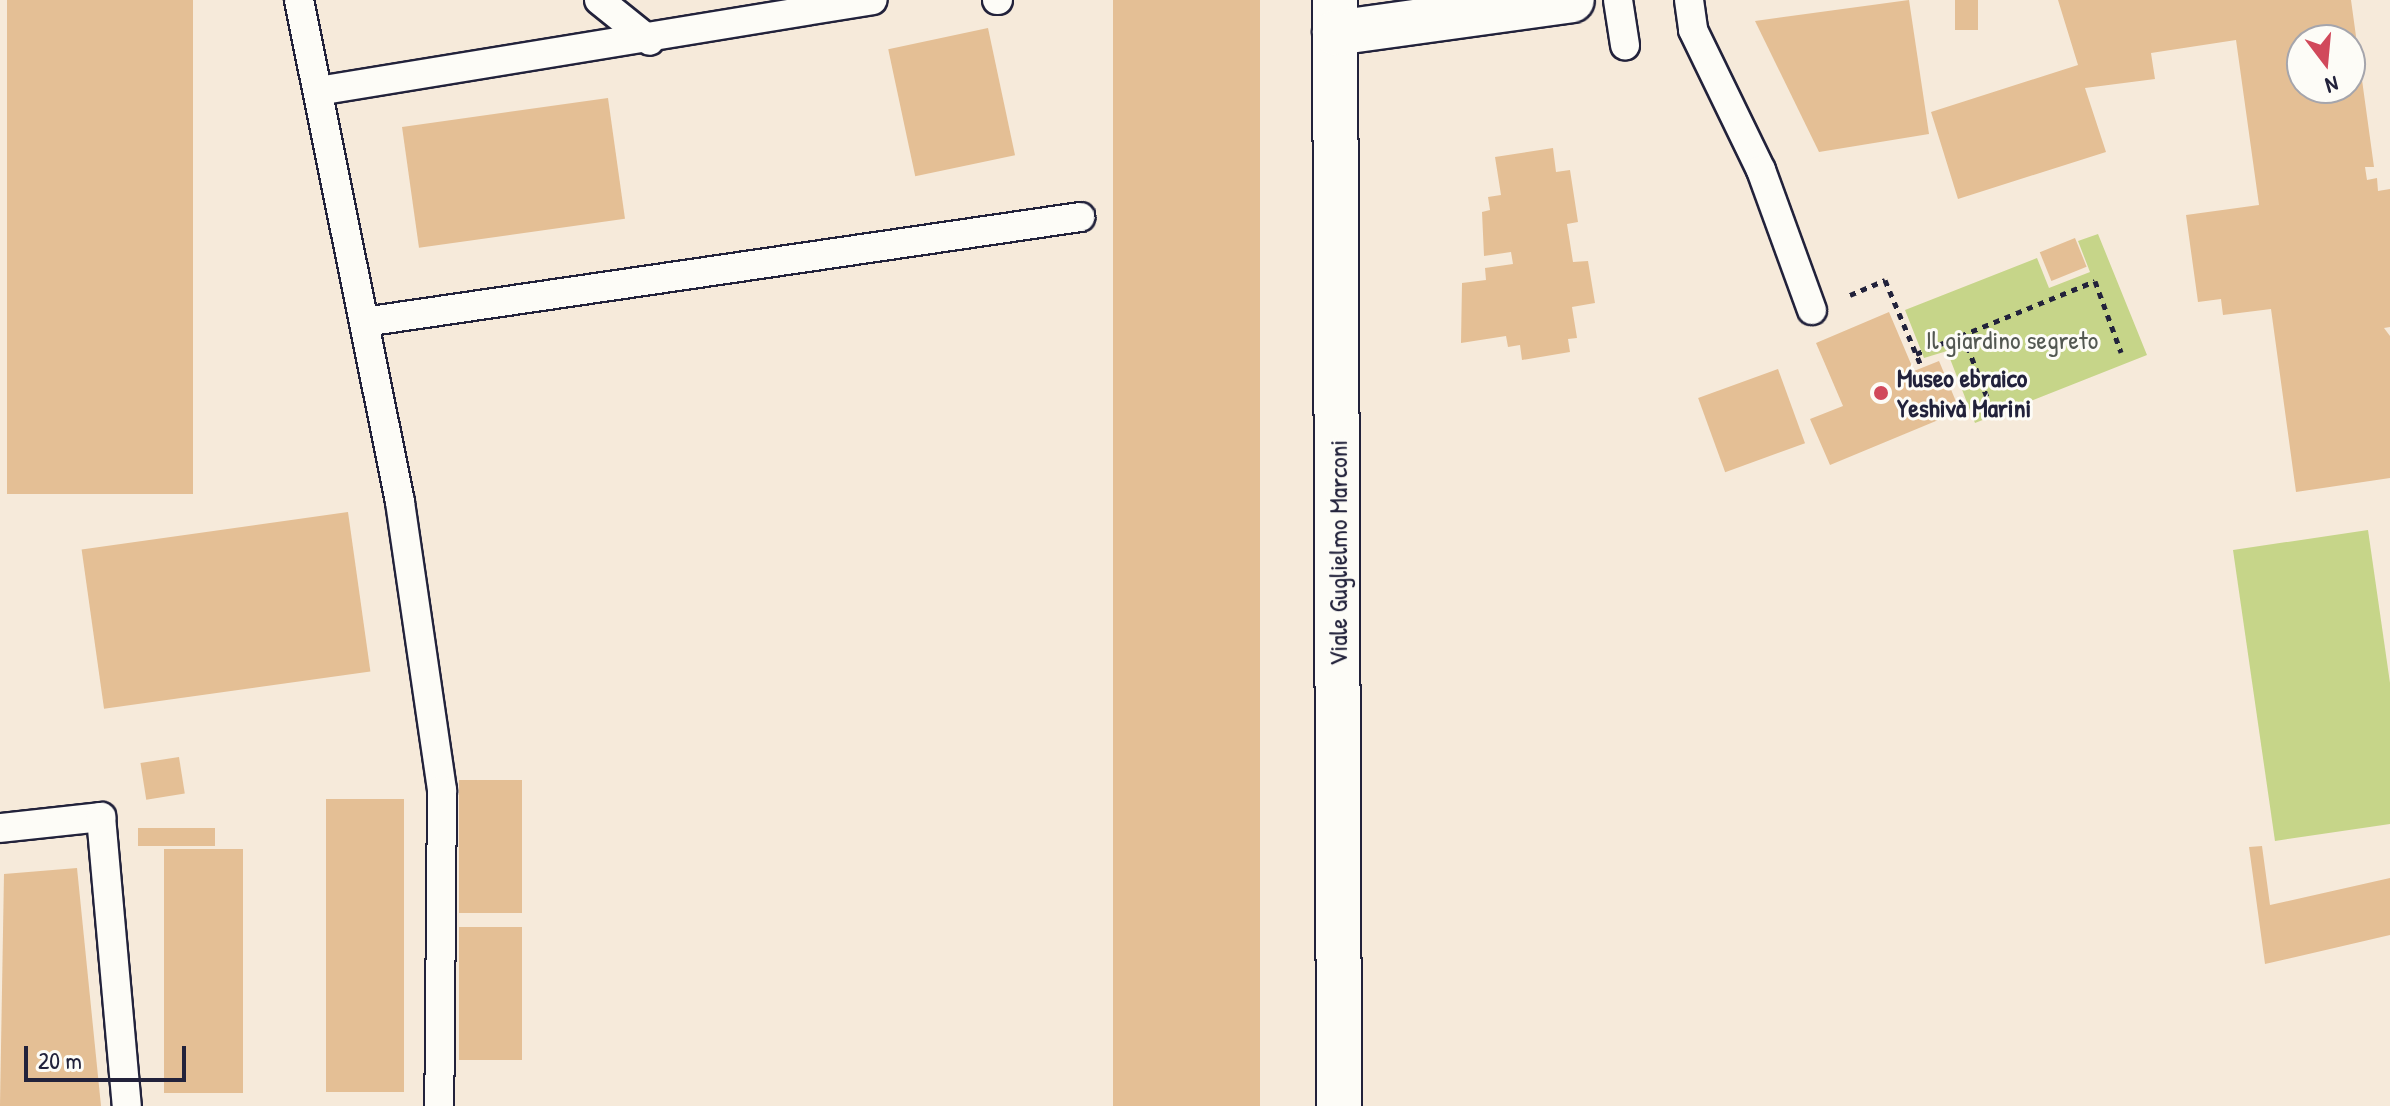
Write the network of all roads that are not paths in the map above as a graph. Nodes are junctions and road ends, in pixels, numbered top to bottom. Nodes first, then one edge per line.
1 (299, 0) edge
2 (599, 0) edge
3 (873, 0) edge
4 (1572, 0) edge
5 (1618, 0) edge
6 (1689, 0) edge
7 (1335, 16) edge
8 (650, 41) junction
9 (1625, 45) dead end
10 (318, 91) junction
11 (1080, 217) dead end
12 (1812, 310) road end
13 (364, 322) junction
14 (0, 828) edge
15 (127, 1106) edge
16 (439, 1106) edge
17 (1339, 1106) edge

1 - 10 lane
2 - 8 lane
3 - 8 lane
4 - 7 street
5 - 9 lane
6 - 12 lane
7 - 17 street, Viale Guglielmo Marconi
8 - 10 lane
10 - 13 lane
11 - 13 lane
13 - 16 lane
14 - 15 lane

